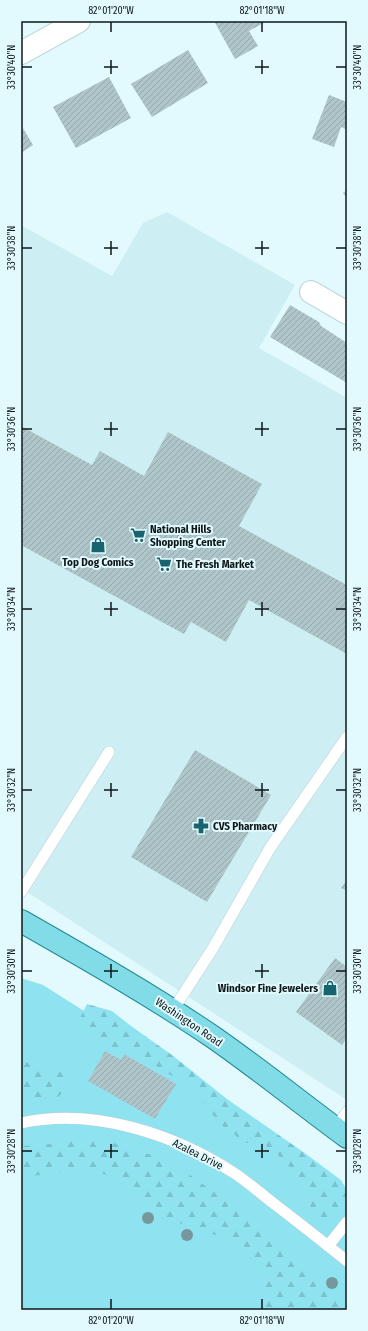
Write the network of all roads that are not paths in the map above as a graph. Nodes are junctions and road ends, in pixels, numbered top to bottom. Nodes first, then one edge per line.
1 (79, 21) edge
2 (21, 53) edge
3 (311, 292) dead end
4 (347, 314) edge
5 (347, 737) edge
6 (109, 752) dead end
7 (21, 892) edge
8 (21, 921) edge
9 (173, 1010) junction
10 (21, 1123) edge
11 (343, 1126) edge
12 (347, 1222) edge
13 (328, 1246) junction
14 (347, 1260) edge

1 - 2 street
3 - 4 street
5 - 9 lane
6 - 7 lane
8 - 9 main road, Washington Road
9 - 11 main road, Washington Road
10 - 13 lane, Azalea Drive
12 - 13 lane
13 - 14 lane, Azalea Drive

